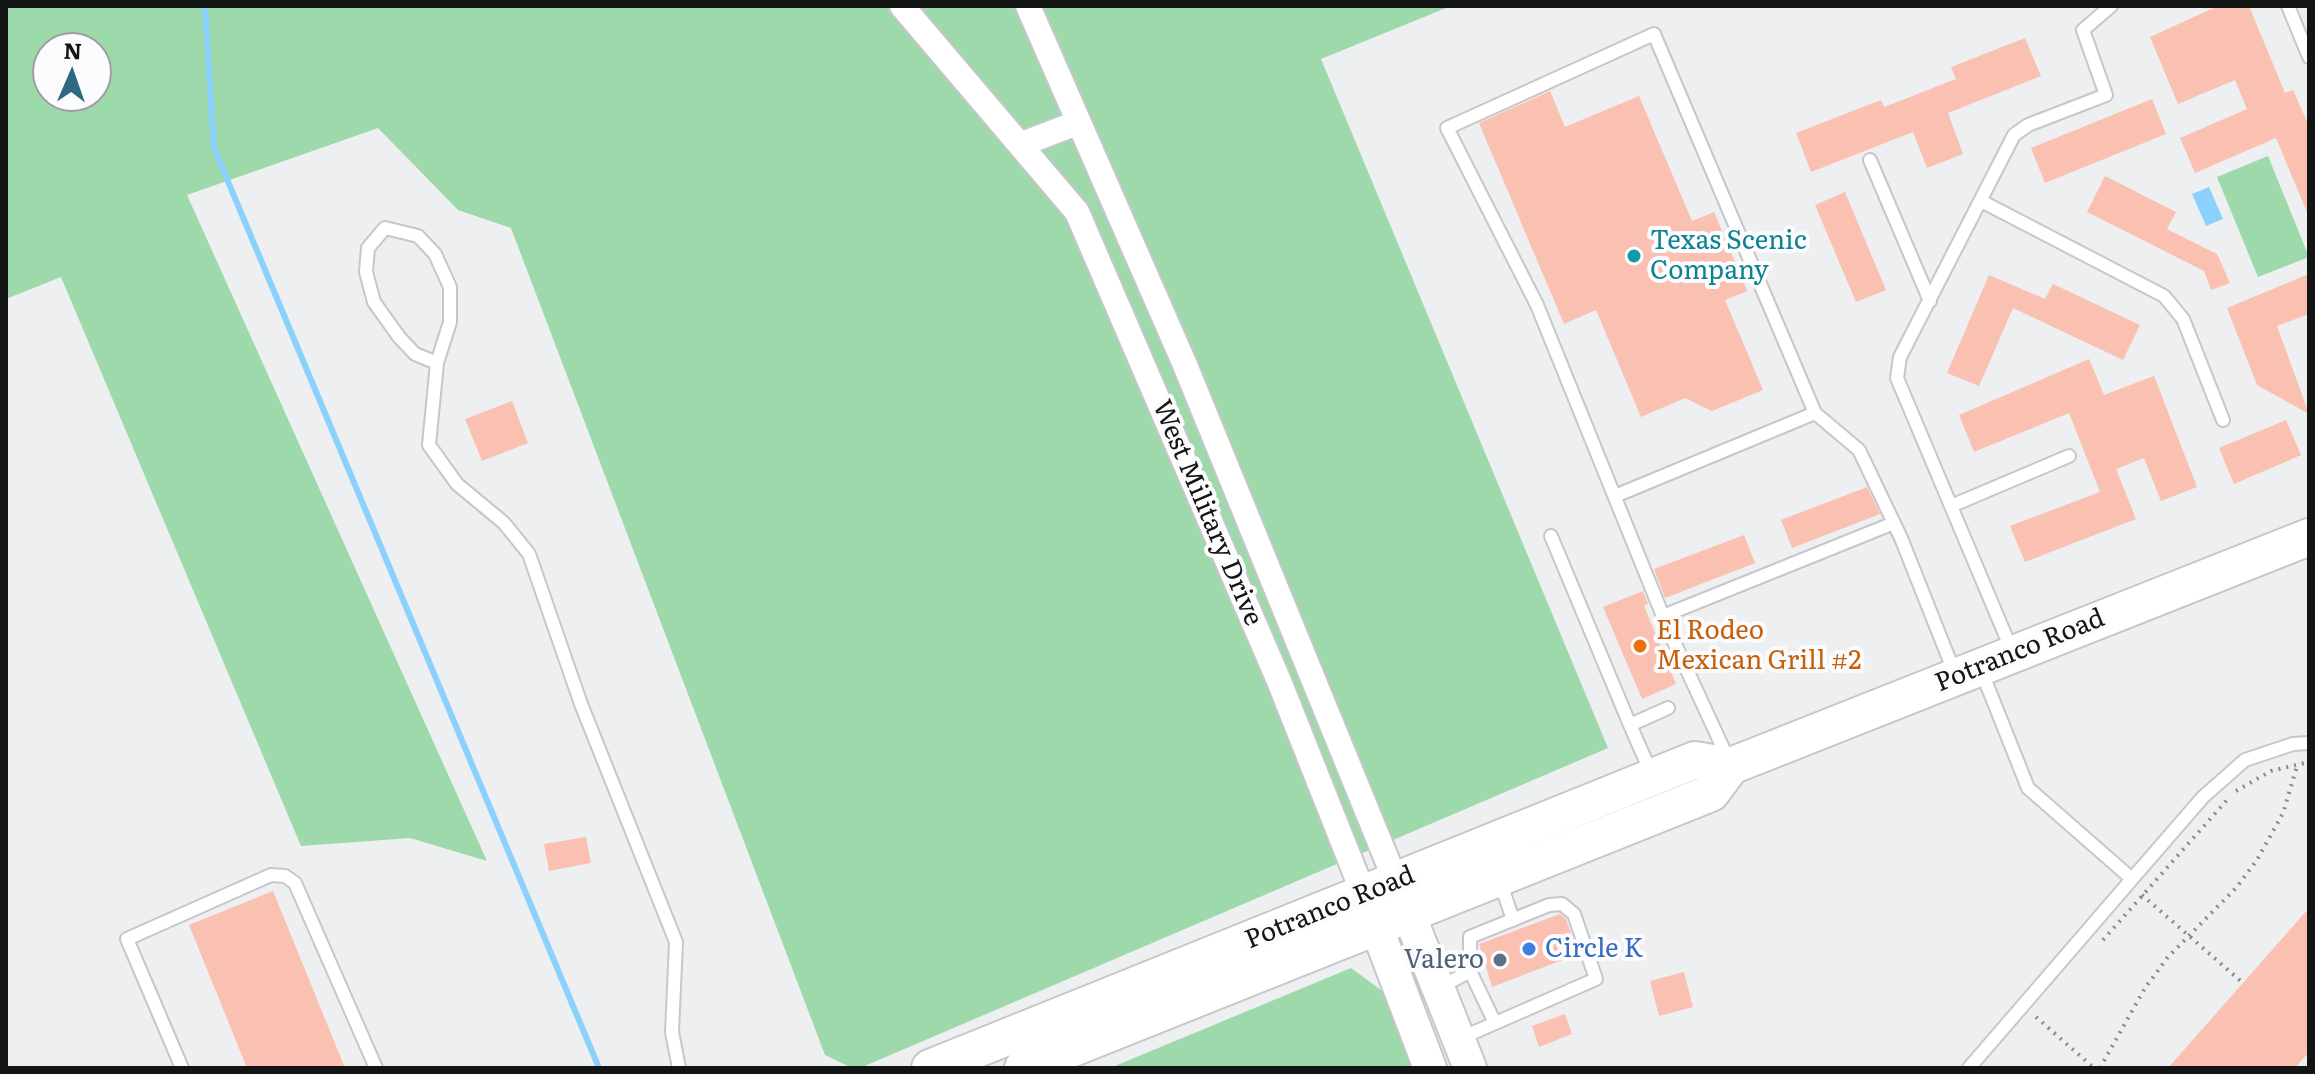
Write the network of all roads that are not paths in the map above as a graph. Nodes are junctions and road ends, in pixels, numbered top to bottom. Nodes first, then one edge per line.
1 (902, 6) edge
2 (1028, 6) edge
3 (2111, 6) edge
4 (2288, 6) edge
5 (2309, 57) edge
6 (1077, 123) junction
7 (1022, 144) junction
8 (1870, 160) dead end
9 (1981, 201) junction
10 (1930, 301) junction
11 (437, 363) junction
12 (1185, 365) junction
13 (1150, 380) junction
14 (1815, 413) junction
15 (2223, 420) dead end
16 (2069, 456) dead end
17 (1615, 496) junction
18 (1951, 506) junction
19 (1894, 523) junction
20 (1551, 536) dead end
21 (2309, 537) edge
22 (1663, 616) junction
23 (2013, 654) junction
24 (1968, 672) junction
25 (1668, 708) dead end
26 (1630, 725) junction
27 (2309, 743) edge
28 (1731, 766) junction
29 (1653, 778) junction
30 (1500, 878) junction
31 (2132, 879) junction
32 (1386, 905) junction
33 (1513, 920) junction
34 (1470, 971) junction
35 (1438, 988) junction
36 (1495, 1023) junction
37 (1464, 1054) edge
38 (182, 1068) edge
39 (376, 1068) edge
40 (679, 1068) edge
41 (930, 1068) edge
42 (1023, 1068) edge
43 (1430, 1068) edge
44 (1969, 1068) edge

1 - 7 street, West Military Drive
2 - 6 street, West Military Drive
3 - 9 lane
4 - 5 lane
6 - 7 street
6 - 12 street, West Military Drive
7 - 13 street, West Military Drive
8 - 10 lane
9 - 10 lane
9 - 15 lane
10 - 18 lane
11 - 11 lane
11 - 40 lane
12 - 13 street
12 - 32 street, West Military Drive
13 - 32 street, West Military Drive
14 - 17 lane
14 - 17 lane
14 - 19 lane
16 - 18 lane
17 - 22 lane
18 - 23 lane
19 - 22 lane
19 - 24 lane
20 - 26 lane
21 - 23 main road, Potranco Road
22 - 28 lane
23 - 24 main road, Potranco Road
24 - 28 main road, Potranco Road
24 - 31 lane
25 - 26 lane
26 - 29 lane
27 - 31 lane
28 - 29 main road, Potranco Road
28 - 30 main road, Potranco Road
29 - 32 main road, Potranco Road
30 - 32 main road, Potranco Road
30 - 33 lane
31 - 44 lane
32 - 35 main road, West Military Drive
32 - 41 main road, Potranco Road
32 - 42 main road, Potranco Road
32 - 43 main road, West Military Drive
33 - 34 lane
33 - 36 lane
34 - 35 lane
34 - 36 lane
35 - 37 main road, West Military Drive
36 - 37 lane
38 - 39 lane

